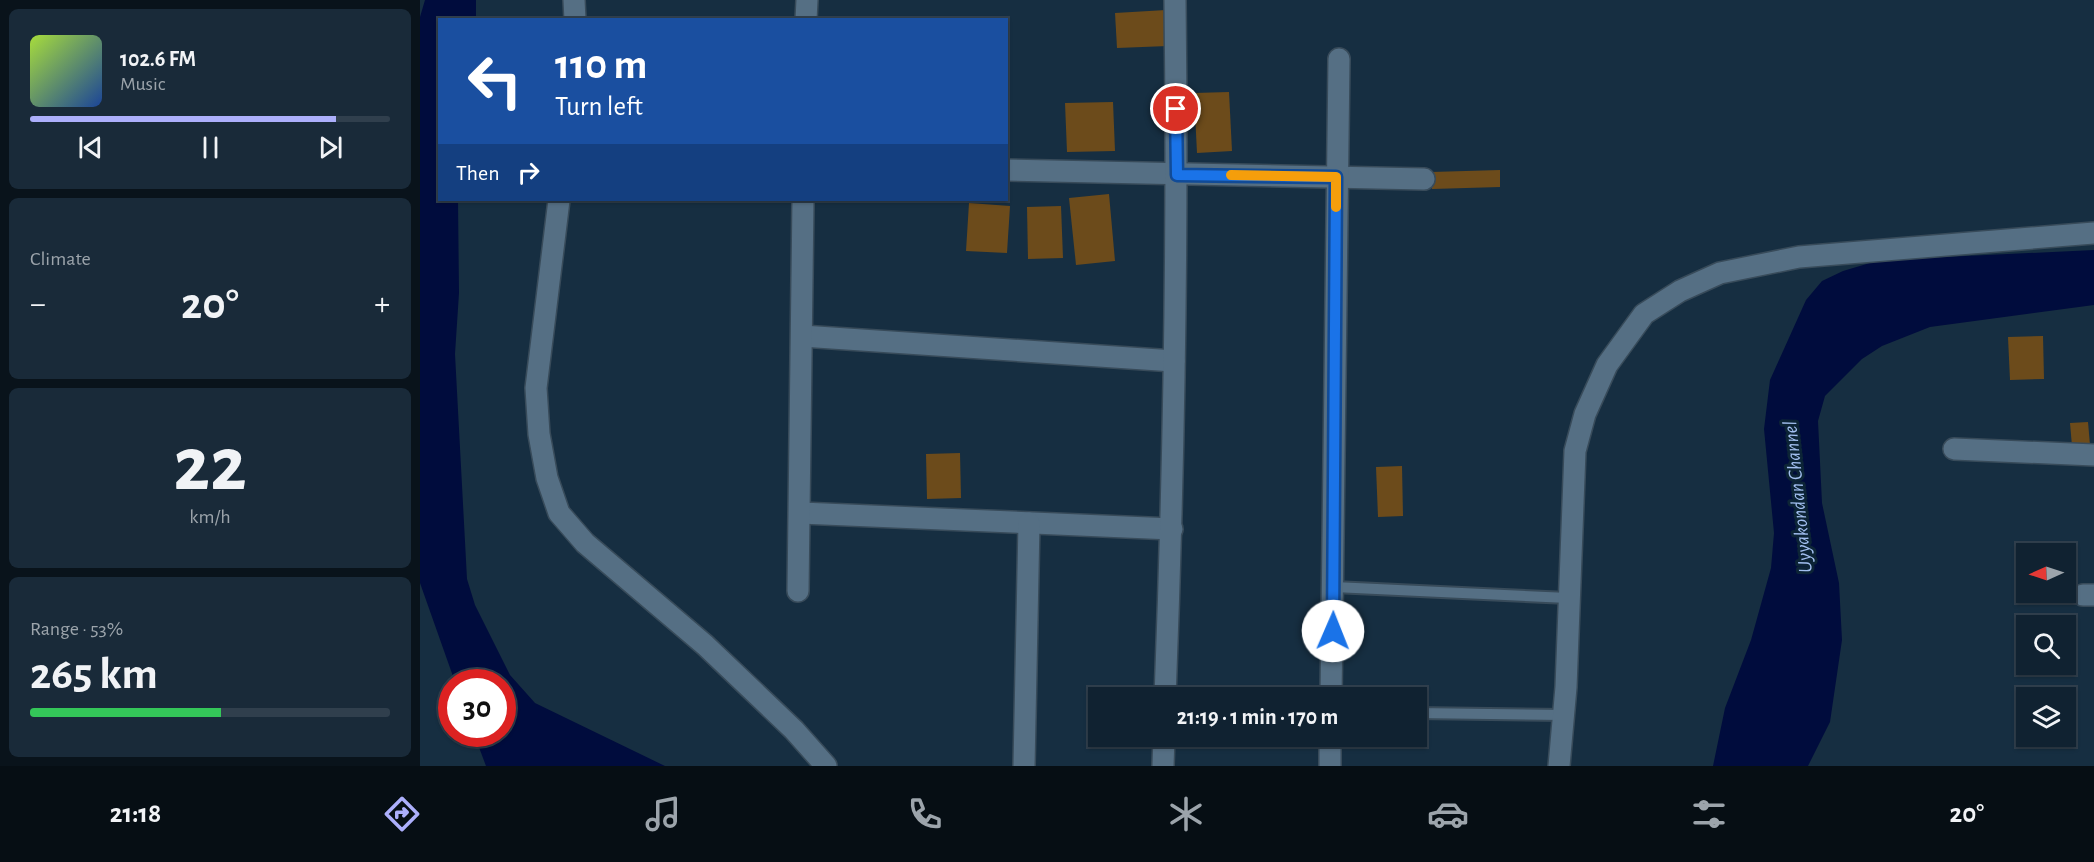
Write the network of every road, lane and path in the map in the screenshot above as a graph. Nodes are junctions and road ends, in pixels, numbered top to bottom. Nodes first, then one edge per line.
1 (574, 0) edge
2 (807, 0) edge
3 (1175, 0) edge
4 (575, 18) edge
5 (806, 18) edge
6 (1339, 59) dead end
7 (1008, 170) edge
8 (1177, 175) junction
9 (1336, 177) junction
10 (1424, 179) dead end
11 (560, 201) edge
12 (802, 201) edge
13 (2094, 234) edge
14 (802, 336) junction
15 (1174, 361) junction
16 (1954, 449) dead end
17 (2094, 455) edge
18 (801, 513) junction
19 (1029, 523) junction
20 (1172, 529) junction
21 (1334, 587) junction
22 (798, 591) dead end
23 (1568, 598) junction
24 (1165, 687) edge
25 (1331, 687) edge
26 (1427, 713) edge
27 (1564, 715) junction
28 (1164, 747) edge
29 (1330, 747) edge
30 (826, 766) edge
31 (1024, 766) edge
32 (1163, 766) edge
33 (1330, 766) edge
34 (1559, 766) edge

1 - 4 street
2 - 5 street
3 - 8 street
6 - 9 street
7 - 8 street
8 - 9 street
8 - 15 street
9 - 10 street
9 - 21 street
11 - 30 street
12 - 14 street
13 - 23 street
14 - 15 street
14 - 18 street
15 - 20 street
16 - 17 street
18 - 19 street
18 - 22 street
19 - 20 street
19 - 31 street
20 - 24 street
21 - 23 lane
21 - 25 street
23 - 27 street
26 - 27 lane
27 - 34 street
28 - 32 street
29 - 33 street

